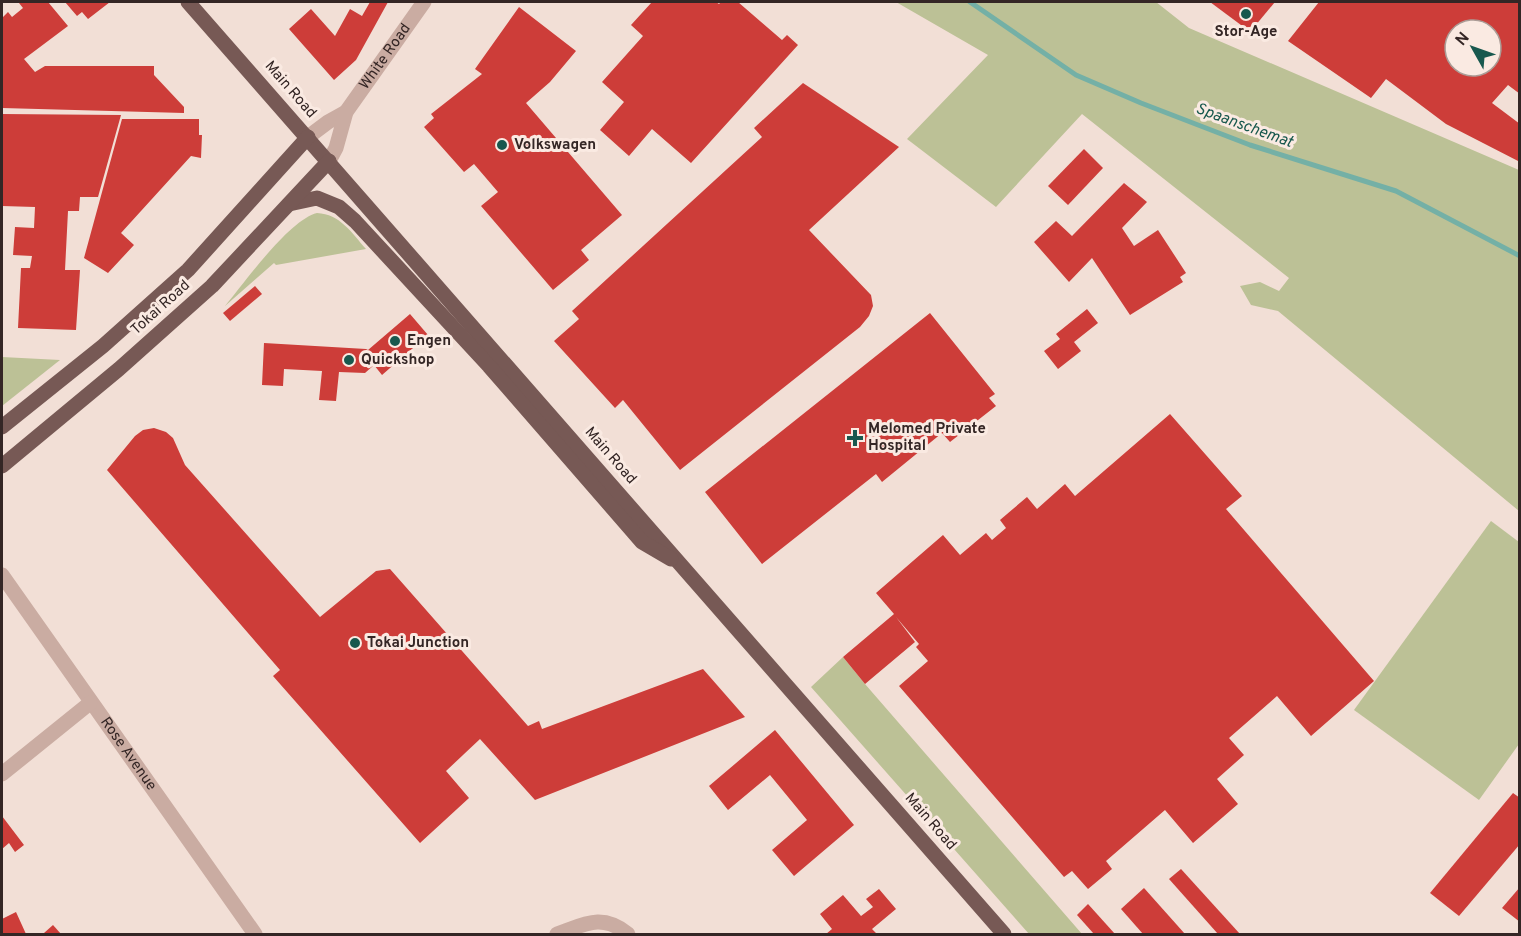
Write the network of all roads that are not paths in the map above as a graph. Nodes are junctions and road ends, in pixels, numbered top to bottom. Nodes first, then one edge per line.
1 (188, 2) edge
2 (424, 2) edge
3 (346, 112) junction
4 (308, 137) junction
5 (329, 161) junction
6 (289, 204) junction
7 (2, 427) edge
8 (2, 466) edge
9 (681, 565) junction
10 (2, 575) edge
11 (90, 703) junction
12 (2, 774) edge
13 (255, 934) edge
14 (557, 934) edge
15 (628, 934) edge
16 (1004, 934) edge

1 - 4 main road, Main Road
2 - 3 street, White Road
3 - 4 street, White Road
3 - 5 street, White Road
4 - 5 main road, Main Road
4 - 7 main road, Tokai Road
5 - 6 main road, Tokai Road
5 - 9 main road, Main Road
6 - 8 main road, Tokai Road
6 - 9 main road
9 - 16 main road, Main Road
10 - 11 street, Rose Avenue
11 - 12 street
11 - 13 street, Rose Avenue
14 - 15 street

